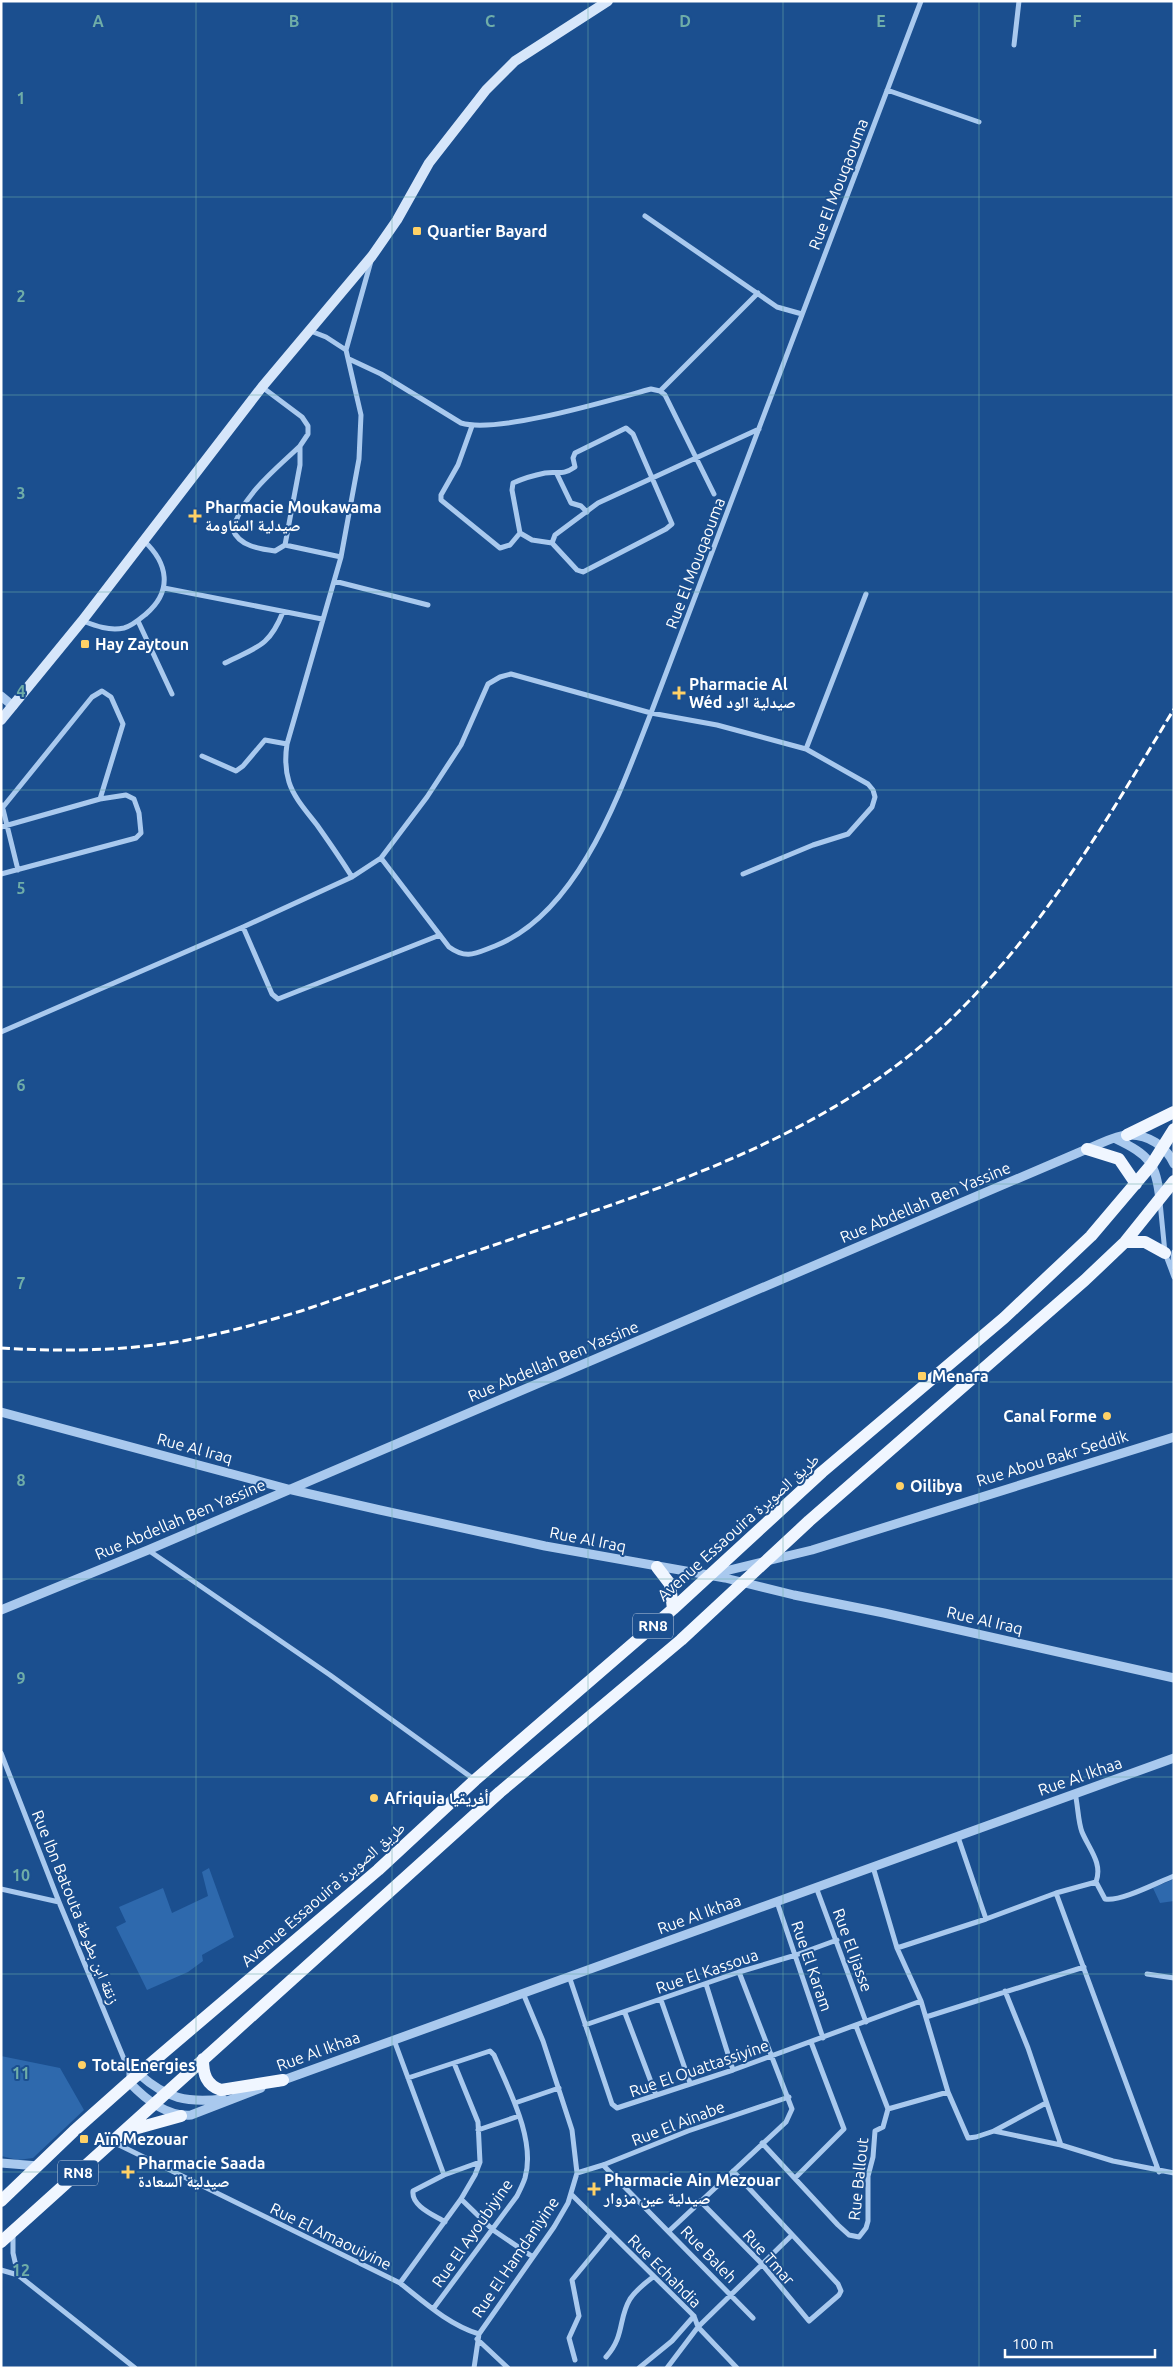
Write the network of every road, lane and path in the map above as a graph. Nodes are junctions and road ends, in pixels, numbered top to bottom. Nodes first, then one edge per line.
1 (608, 1) edge
2 (921, 1) edge
3 (1018, 1) edge
4 (1014, 45) dead end
5 (887, 90) junction
6 (979, 122) dead end
7 (644, 216) dead end
8 (372, 256) junction
9 (758, 293) junction
10 (802, 314) junction
11 (308, 330) junction
12 (346, 350) junction
13 (349, 359) junction
14 (262, 387) junction
15 (660, 391) junction
16 (472, 426) junction
17 (759, 430) junction
18 (300, 446) junction
19 (696, 458) junction
20 (557, 474) junction
21 (652, 479) junction
22 (714, 494) dead end
23 (587, 512) junction
24 (520, 533) junction
25 (144, 541) junction
26 (552, 543) junction
27 (285, 545) junction
28 (341, 557) junction
29 (334, 581) junction
30 (164, 588) junction
31 (866, 594) dead end
32 (428, 605) dead end
33 (283, 612) junction
34 (322, 620) junction
35 (82, 621) junction
36 (138, 621) junction
37 (225, 663) dead end
38 (172, 694) dead end
39 (1, 696) edge
40 (14, 706) junction
41 (651, 714) junction
42 (1, 720) edge
43 (287, 744) junction
44 (806, 749) junction
45 (202, 756) dead end
46 (100, 799) junction
47 (2, 806) edge
48 (7, 825) junction
49 (1, 827) edge
50 (381, 858) junction
51 (18, 870) junction
52 (1, 874) edge
53 (743, 874) dead end
54 (352, 877) junction
55 (243, 926) junction
56 (440, 935) junction
57 (1, 1032) edge
58 (1174, 1112) edge
59 (1174, 1129) edge
60 (1121, 1137) junction
61 (1164, 1147) junction
62 (1087, 1149) junction
63 (1152, 1164) junction
64 (1174, 1164) edge
65 (1174, 1182) edge
66 (1136, 1184) junction
67 (1160, 1200) junction
68 (1124, 1242) junction
69 (1170, 1253) edge
70 (1174, 1277) edge
71 (1, 1412) edge
72 (1174, 1437) edge
73 (288, 1489) junction
74 (148, 1550) junction
75 (763, 1562) junction
76 (657, 1567) junction
77 (708, 1575) junction
78 (742, 1582) junction
79 (673, 1608) junction
80 (1, 1610) edge
81 (1174, 1678) edge
82 (1, 1753) edge
83 (1174, 1758) edge
84 (476, 1780) junction
85 (1074, 1793) junction
86 (958, 1837) junction
87 (872, 1867) junction
88 (1174, 1876) edge
89 (1096, 1882) junction
90 (816, 1887) junction
91 (1, 1889) edge
92 (1056, 1893) junction
93 (59, 1902) junction
94 (777, 1902) junction
95 (986, 1919) junction
96 (837, 1940) junction
97 (897, 1948) junction
98 (796, 1955) junction
99 (1084, 1968) junction
100 (739, 1972) junction
101 (1147, 1974) dead end
102 (569, 1976) junction
103 (1174, 1978) edge
104 (706, 1984) junction
105 (1005, 1991) junction
106 (523, 1993) junction
107 (661, 2000) junction
108 (921, 2001) junction
109 (625, 2013) junction
110 (926, 2017) junction
111 (866, 2022) junction
112 (585, 2025) junction
113 (856, 2026) junction
114 (824, 2038) junction
115 (394, 2040) junction
116 (811, 2042) junction
117 (772, 2055) junction
118 (203, 2060) junction
119 (454, 2063) junction
120 (734, 2070) junction
121 (132, 2076) junction
122 (408, 2078) junction
123 (283, 2080) junction
124 (690, 2083) junction
125 (559, 2088) junction
126 (948, 2092) junction
127 (165, 2093) junction
128 (656, 2095) junction
129 (789, 2096) junction
130 (234, 2098) junction
131 (154, 2103) junction
132 (515, 2103) junction
133 (1046, 2103) junction
134 (888, 2109) junction
135 (181, 2116) junction
136 (519, 2116) junction
137 (478, 2130) junction
138 (994, 2131) junction
139 (124, 2132) junction
140 (113, 2142) junction
141 (762, 2143) junction
142 (1061, 2144) junction
143 (480, 2162) junction
144 (1, 2163) edge
145 (603, 2165) junction
146 (38, 2166) junction
147 (733, 2171) junction
148 (1159, 2172) junction
149 (577, 2173) junction
150 (1174, 2173) edge
151 (444, 2176) junction
152 (794, 2178) junction
153 (571, 2194) junction
154 (461, 2199) junction
155 (1, 2201) edge
156 (700, 2201) junction
157 (445, 2222) junction
158 (493, 2230) junction
159 (670, 2231) junction
160 (13, 2232) junction
161 (610, 2234) junction
162 (792, 2234) junction
163 (1, 2242) edge
164 (533, 2257) junction
165 (762, 2264) junction
166 (1, 2270) edge
167 (18, 2275) junction
168 (653, 2277) junction
169 (400, 2283) junction
170 (732, 2295) junction
171 (433, 2309) junction
172 (694, 2316) junction
173 (753, 2318) dead end
174 (698, 2327) junction
175 (478, 2337) junction
176 (606, 2357) dead end
177 (575, 2360) dead end
178 (135, 2368) edge
179 (474, 2368) edge
180 (508, 2368) edge
181 (639, 2368) edge
182 (667, 2368) edge
183 (737, 2368) edge

1 - 8 main road
2 - 5 street, Rue El Mouqaouma
3 - 4 street
5 - 6 street
5 - 10 street, Rue El Mouqaouma
7 - 9 street
8 - 11 main road
8 - 12 street
9 - 10 street
9 - 15 street
10 - 17 street, Rue El Mouqaouma
11 - 12 street
11 - 14 main road
12 - 13 street
13 - 16 street
13 - 28 street
14 - 18 street
14 - 25 main road
15 - 16 street
15 - 19 street
16 - 24 street
17 - 19 street
17 - 41 street, Rue El Mouqaouma
18 - 27 street
18 - 27 street
19 - 21 street
19 - 22 street
20 - 21 street
20 - 23 street
20 - 24 street
21 - 23 street
21 - 26 street
23 - 26 street
24 - 26 street
25 - 30 street
25 - 35 main road
27 - 28 street
28 - 29 street
29 - 32 street
29 - 34 street
30 - 33 street
30 - 36 street
31 - 44 street
33 - 34 street
33 - 37 street
34 - 43 street
35 - 36 street
35 - 40 main road
36 - 38 street
39 - 40 street
40 - 42 main road
41 - 44 street
41 - 50 street
41 - 56 street, Rue El Mouqaouma
43 - 45 street
43 - 54 street
44 - 53 street
46 - 47 street
46 - 48 street
46 - 51 street
47 - 48 street
48 - 49 street
48 - 51 street
50 - 54 street
50 - 56 street, Rue El Mouqaouma
51 - 52 street
54 - 55 street
55 - 56 street
55 - 57 street
58 - 60 main road
59 - 61 main road, RN8
60 - 61 street
60 - 62 street, Rue Abdellah Ben Yassine
60 - 63 street
61 - 63 main road, Avenue Essaouira طريق الصويرة / RN8
61 - 64 street
62 - 66 main road
62 - 73 street, Rue Abdellah Ben Yassine
63 - 66 main road, Avenue Essaouira طريق الصويرة / RN8
63 - 67 street
65 - 67 main road, RN8
66 - 77 main road, Avenue Essaouira طريق الصويرة / RN8
67 - 68 main road, RN8
67 - 69 street
68 - 69 main road
68 - 75 main road, RN8
69 - 70 street
71 - 73 street, Rue Al Iraq
72 - 75 street, Rue Abou Bakr Seddik
73 - 74 street, Rue Abdellah Ben Yassine
73 - 76 street, Rue Al Iraq
74 - 80 street, Rue Abdellah Ben Yassine
74 - 84 street
75 - 77 street, Rue Abou Bakr Seddik
75 - 78 main road, RN8
76 - 77 street, Rue Al Iraq
76 - 79 main road
77 - 78 street, Rue Al Iraq
77 - 79 main road, Avenue Essaouira طريق الصويرة / RN8
78 - 81 street, Rue Al Iraq
78 - 118 main road, RN8
79 - 84 main road, Avenue Essaouira طريق الصويرة / RN8
82 - 93 street, Rue Ibn Batouta زنقة ابن بطوطة
83 - 85 street, Rue Al Ikhaa
84 - 121 main road, Avenue Essaouira طريق الصويرة / RN8
85 - 86 street, Rue Al Ikhaa
85 - 89 street
86 - 87 street, Rue Al Ikhaa
86 - 95 street
87 - 90 street, Rue Al Ikhaa
87 - 97 street
88 - 89 street
89 - 92 street
90 - 94 street, Rue Al Ikhaa
90 - 96 street, Rue El Ijasse
91 - 93 street
92 - 95 street
92 - 99 street
93 - 121 street, Rue Ibn Batouta زنقة ابن بطوطة
94 - 98 street, Rue El Karam
94 - 102 street, Rue Al Ikhaa
95 - 97 street
96 - 98 street, Rue El Kassoua
96 - 111 street, Rue El Ijasse
97 - 108 street
98 - 100 street, Rue El Kassoua
98 - 114 street, Rue El Karam
99 - 105 street
99 - 148 street
100 - 104 street, Rue El Kassoua
100 - 117 street
101 - 103 street
102 - 106 street, Rue Al Ikhaa
102 - 112 street, Rue El Ouattassiyine
104 - 107 street, Rue El Kassoua
104 - 120 street
105 - 110 street
105 - 133 street
106 - 115 street, Rue Al Ikhaa
106 - 125 street, Rue El Hamdaniyine
107 - 109 street, Rue El Kassoua
107 - 124 street
108 - 110 street
108 - 111 street, Rue El Ouattassiyine
109 - 112 street, Rue El Kassoua
109 - 128 street
110 - 126 street
111 - 113 street, Rue El Ouattassiyine
112 - 128 street, Rue El Ouattassiyine
113 - 114 street, Rue El Ouattassiyine
113 - 134 street
114 - 116 street, Rue El Ouattassiyine
115 - 122 street
115 - 123 street, Rue Al Ikhaa
116 - 117 street, Rue El Ouattassiyine
116 - 152 street
117 - 120 street, Rue El Ouattassiyine
117 - 129 street
118 - 123 main road
118 - 127 main road, RN8
119 - 122 street, Rue El Ayoubiyine
119 - 132 street, Rue El Ayoubiyine
119 - 137 street
120 - 124 street, Rue El Ouattassiyine
121 - 127 street, Rue Al Ikhaa
121 - 131 street
121 - 146 main road, Avenue Essaouira طريق الصويرة / RN8
122 - 151 street
123 - 130 street, Rue Al Ikhaa
124 - 128 street, Rue El Ouattassiyine
125 - 132 street
125 - 149 street, Rue El Hamdaniyine
126 - 134 street
126 - 138 street
127 - 130 street, Rue Al Ikhaa
127 - 131 main road, RN8
129 - 141 street
129 - 145 street, Rue El Ainabe
130 - 135 street, Rue Al Ikhaa
131 - 135 street
131 - 139 main road, RN8
132 - 136 street, Rue El Ayoubiyine
133 - 138 street
133 - 142 street
134 - 152 street, Rue Ballout
135 - 139 main road
136 - 137 street
136 - 158 street, Rue El Ayoubiyine
137 - 143 street
138 - 142 street
139 - 140 main road, RN8
140 - 160 main road, RN8
140 - 169 street, Rue El Amaouiyine
141 - 147 street
141 - 152 street, Rue Ballout
142 - 148 street
143 - 151 street
143 - 154 street
144 - 146 street
145 - 149 street, Rue El Ainabe
145 - 159 street, Rue Baleh
146 - 155 main road, Avenue Essaouira طريق الصويرة / RN8
147 - 156 street
147 - 162 street
148 - 150 street
149 - 153 street, Rue El Hamdaniyine
151 - 157 street
153 - 161 street, Rue Echahdia
153 - 164 street, Rue El Hamdaniyine
154 - 157 street
154 - 158 street
156 - 159 street
156 - 165 street, Rue Tmar
157 - 169 street
158 - 164 street
158 - 171 street, Rue El Ayoubiyine
159 - 170 street, Rue Baleh
160 - 163 main road, RN8
160 - 167 street
161 - 168 street, Rue Echahdia
161 - 177 street
162 - 165 street
162 - 165 street, Rue Tmar
164 - 175 street, Rue El Hamdaniyine
165 - 170 street
166 - 167 street
167 - 178 street
168 - 172 street, Rue Echahdia
168 - 176 street
169 - 171 street, Rue El Amaouiyine
170 - 173 street, Rue Baleh
170 - 174 street
171 - 175 street, Rue El Amaouiyine
172 - 174 street, Rue Echahdia
172 - 181 street
174 - 182 street
174 - 183 street, Rue Echahdia
175 - 179 street
175 - 180 street, Rue El Amaouiyine

